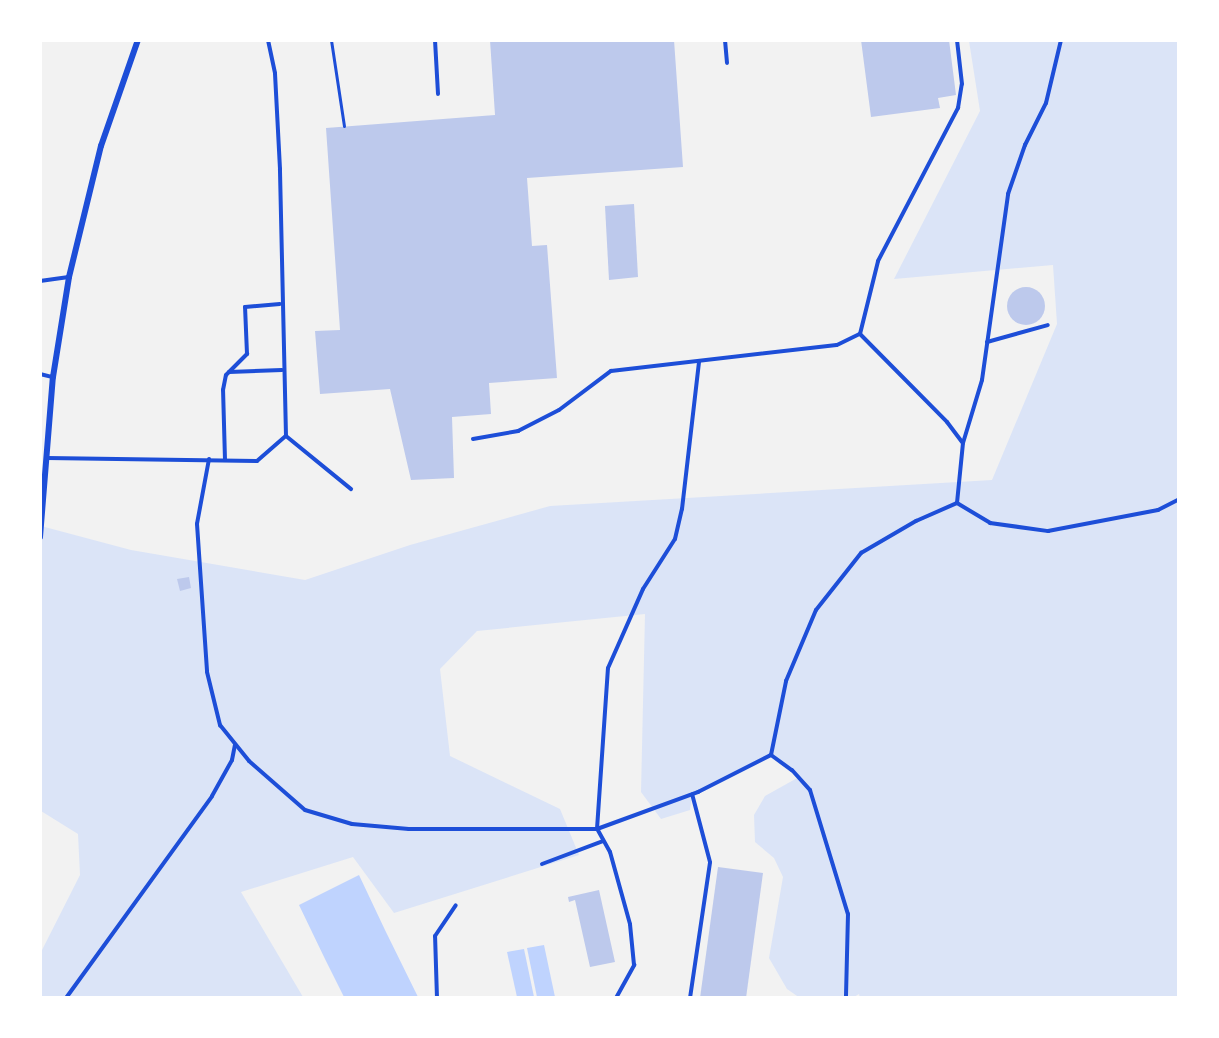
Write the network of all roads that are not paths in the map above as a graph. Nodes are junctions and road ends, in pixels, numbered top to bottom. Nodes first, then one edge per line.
1 (138, 40) edge
2 (268, 40) edge
3 (435, 40) edge
4 (725, 40) edge
5 (957, 40) edge
6 (1060, 40) edge
7 (727, 63) dead end
8 (438, 94) dead end
9 (69, 277) junction
10 (40, 281) edge
11 (280, 304) junction
12 (1048, 325) dead end
13 (860, 334) junction
14 (987, 342) junction
15 (699, 361) junction
16 (282, 370) junction
17 (229, 372) junction
18 (40, 374) edge
19 (53, 377) junction
20 (286, 436) junction
21 (473, 439) dead end
22 (963, 443) junction
23 (47, 458) junction
24 (209, 459) junction
25 (225, 460) junction
26 (351, 489) dead end
27 (1179, 500) edge
28 (957, 503) junction
29 (40, 537) edge
30 (236, 744) junction
31 (771, 755) junction
32 (692, 794) junction
33 (597, 829) junction
34 (603, 841) junction
35 (542, 864) dead end
36 (456, 905) dead end
37 (66, 998) edge
38 (438, 998) edge
39 (616, 998) edge
40 (690, 998) edge
41 (846, 998) edge

1 - 9 street
2 - 11 lane
3 - 8 lane
4 - 7 lane
5 - 13 lane
6 - 14 lane
9 - 10 lane
9 - 19 street
11 - 16 lane
11 - 17 lane
12 - 14 lane
13 - 15 lane
13 - 22 lane
14 - 22 lane
15 - 21 lane
15 - 33 lane
16 - 17 lane
16 - 20 lane
17 - 25 lane
18 - 19 lane
19 - 23 street
20 - 25 lane
20 - 26 lane
22 - 28 lane
23 - 24 lane
23 - 29 street
24 - 25 lane
24 - 30 lane
27 - 28 lane
28 - 31 lane
30 - 33 lane
30 - 37 lane
31 - 32 lane
31 - 41 lane
32 - 33 lane
32 - 40 lane
33 - 34 lane
34 - 35 lane
34 - 39 lane
36 - 38 lane

